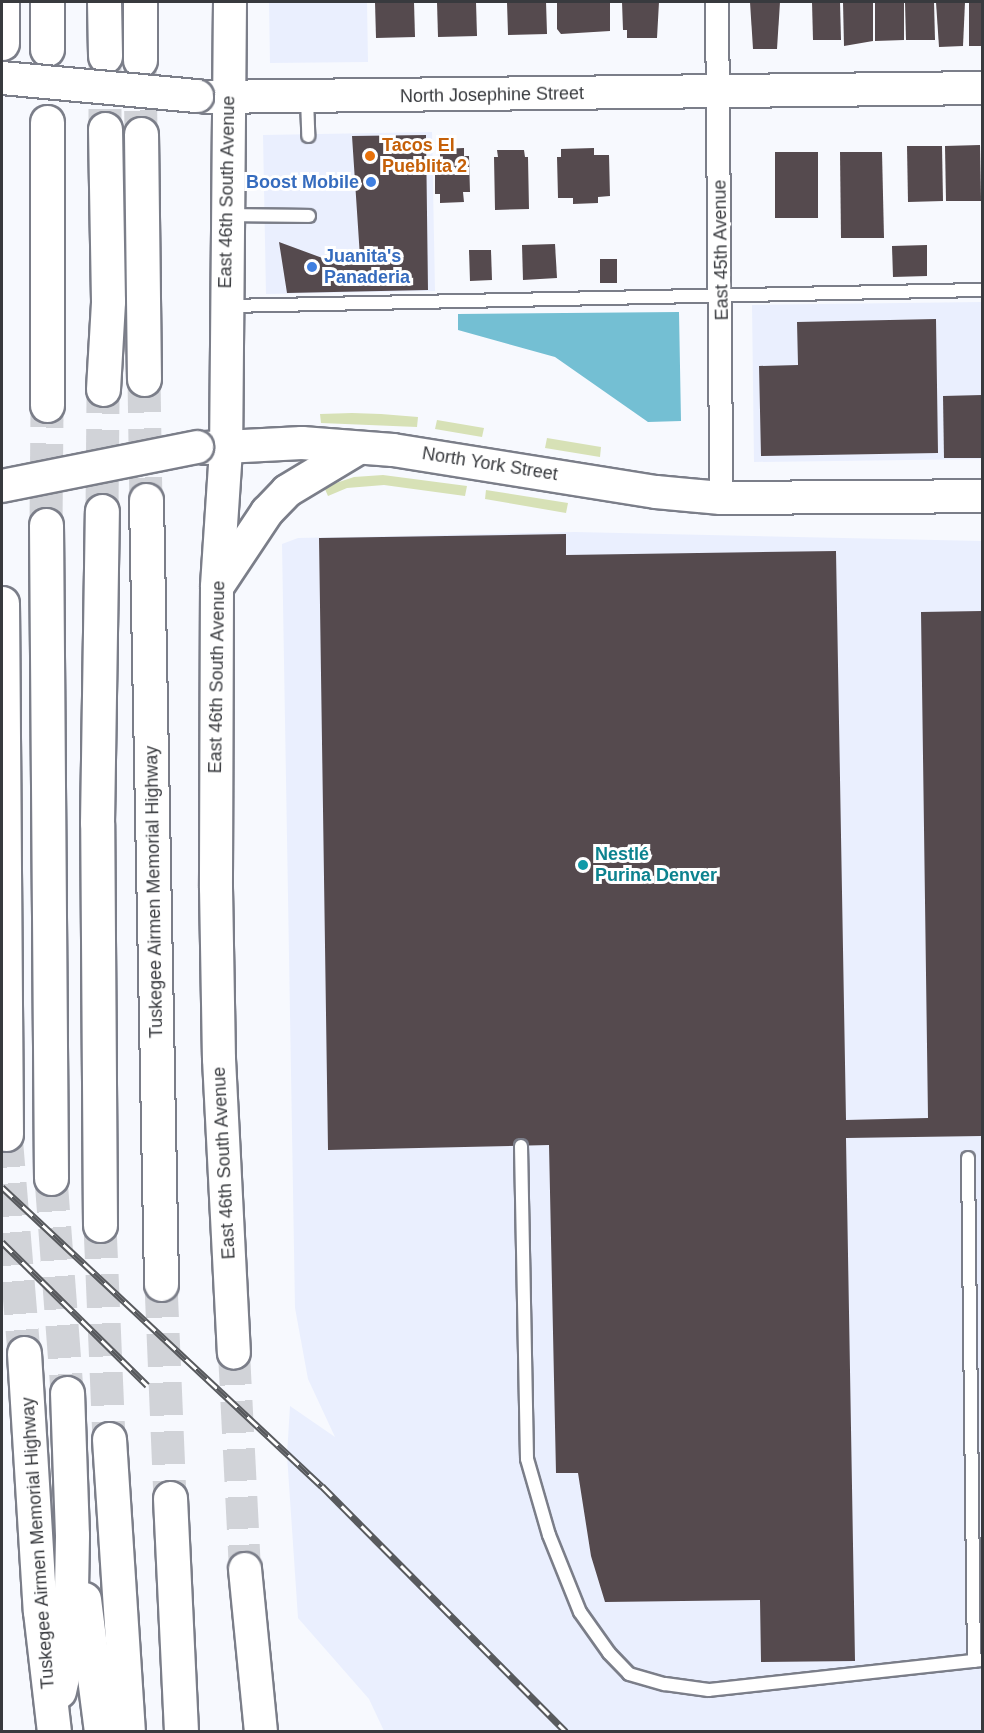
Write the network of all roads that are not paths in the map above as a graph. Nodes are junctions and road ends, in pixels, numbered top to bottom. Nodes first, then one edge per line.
1 (2, 2) edge
2 (47, 2) edge
3 (104, 2) edge
4 (140, 2) edge
5 (230, 2) edge
6 (717, 2) edge
7 (2, 43) edge
8 (47, 49) dead end
9 (105, 56) tunnel mouth
10 (140, 60) tunnel mouth
11 (2, 78) edge
12 (982, 88) edge
13 (718, 92) junction
14 (228, 97) junction
15 (307, 98) junction
16 (47, 122) dead end
17 (105, 129) tunnel mouth
18 (141, 134) tunnel mouth
19 (308, 136) dead end
20 (227, 215) junction
21 (309, 216) dead end
22 (982, 290) edge
23 (722, 294) junction
24 (226, 306) junction
25 (144, 379) tunnel mouth
26 (103, 389) tunnel mouth
27 (47, 405) tunnel mouth
28 (211, 448) junction
29 (357, 449) junction
30 (2, 486) edge
31 (982, 496) edge
32 (721, 498) junction
33 (146, 500) tunnel mouth
34 (102, 511) tunnel mouth
35 (46, 525) tunnel mouth
36 (217, 587) junction
37 (2, 603) edge
38 (6, 1134) dead end
39 (521, 1146) dead end
40 (968, 1158) dead end
41 (51, 1178) tunnel mouth
42 (100, 1225) tunnel mouth
43 (161, 1284) tunnel mouth
44 (24, 1353) tunnel mouth
45 (234, 1353) tunnel mouth
46 (68, 1393) tunnel mouth
47 (109, 1439) tunnel mouth
48 (170, 1498) tunnel mouth
49 (72, 1535) junction
50 (245, 1569) tunnel mouth
51 (978, 1660) edge
52 (50, 1728) edge
53 (101, 1731) edge
54 (128, 1731) edge
55 (181, 1731) edge
56 (261, 1731) edge

1 - 7 highway
2 - 8 highway
3 - 9 highway
4 - 10 highway
5 - 14 main road, East 46th South Avenue
6 - 13 street, East 45th Avenue
11 - 14 main road, North Josephine Street, bridge
12 - 13 main road, North Josephine Street
13 - 15 main road, North Josephine Street
13 - 23 street, East 45th Avenue
14 - 15 main road, North Josephine Street
14 - 20 main road, East 46th South Avenue
15 - 19 lane
16 - 27 highway
17 - 26 highway
18 - 25 highway
20 - 21 lane
20 - 24 main road, East 46th South Avenue
22 - 23 lane
23 - 24 lane
23 - 32 street, East 45th Avenue
24 - 28 main road, East 46th South Avenue
28 - 29 main road, North York Street
28 - 30 main road, North York Street, bridge
28 - 36 main road, East 46th South Avenue
29 - 32 main road, North York Street
29 - 36 main road
31 - 32 main road, North York Street
33 - 43 highway, Tuskegee Airmen Memorial Highway
34 - 42 highway
35 - 41 highway
36 - 45 main road, East 46th South Avenue
37 - 38 highway
39 - 51 lane
40 - 51 lane
44 - 52 highway, Tuskegee Airmen Memorial Highway
46 - 49 highway
47 - 54 highway
48 - 55 highway
49 - 52 highway
49 - 53 highway
50 - 56 main road

